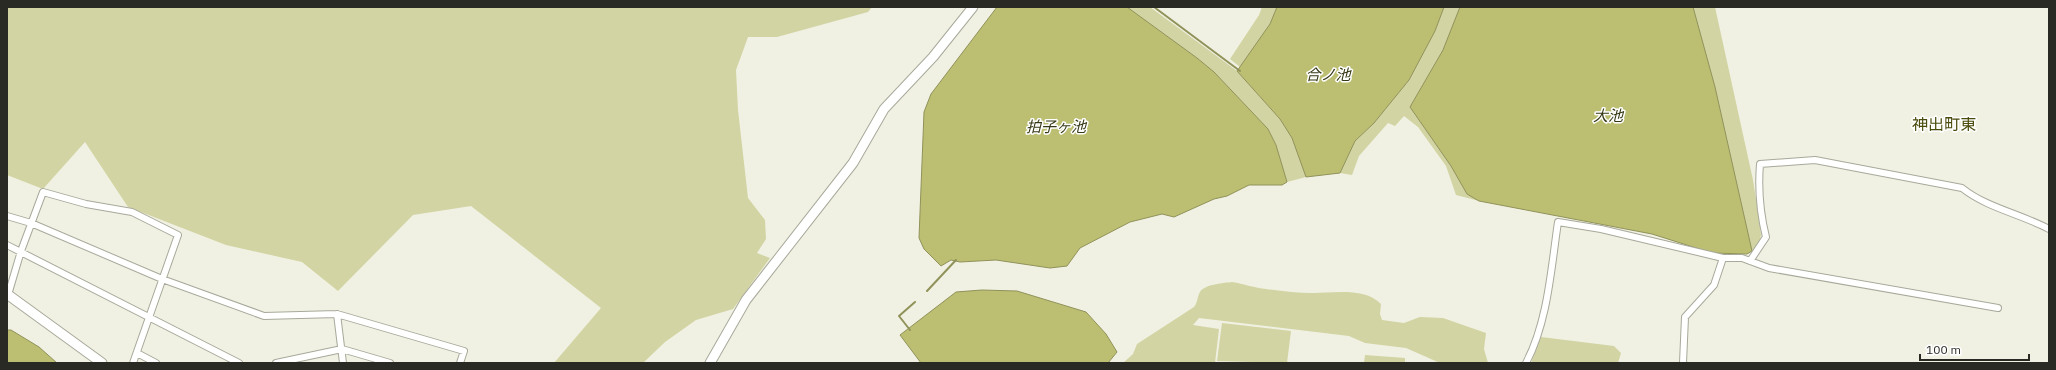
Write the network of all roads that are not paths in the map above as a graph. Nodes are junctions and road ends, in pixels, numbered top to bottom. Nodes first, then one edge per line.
1 (973, 7) edge
2 (7, 216) edge
3 (31, 223) junction
4 (2049, 229) edge
5 (7, 245) edge
6 (21, 251) junction
7 (1723, 258) junction
8 (1750, 261) junction
9 (162, 279) junction
10 (7, 294) edge
11 (1998, 308) dead end
12 (337, 314) junction
13 (149, 317) junction
14 (342, 349) junction
15 (137, 353) junction
16 (236, 362) edge
17 (102, 363) edge
18 (134, 363) edge
19 (156, 363) edge
20 (276, 363) edge
21 (343, 363) edge
22 (390, 363) edge
23 (460, 363) edge
24 (710, 363) edge
25 (1526, 363) edge
26 (1683, 363) edge

1 - 24 street
2 - 3 street
3 - 6 street
3 - 9 street
3 - 9 street
4 - 8 street
5 - 6 street
6 - 10 street
6 - 13 street
7 - 8 street
7 - 25 street
7 - 26 street
8 - 11 street
9 - 12 street
9 - 13 street
10 - 17 street
12 - 14 street
12 - 23 street
13 - 15 street
13 - 16 street
14 - 20 street
14 - 21 street
14 - 22 street
15 - 18 street
15 - 19 street

